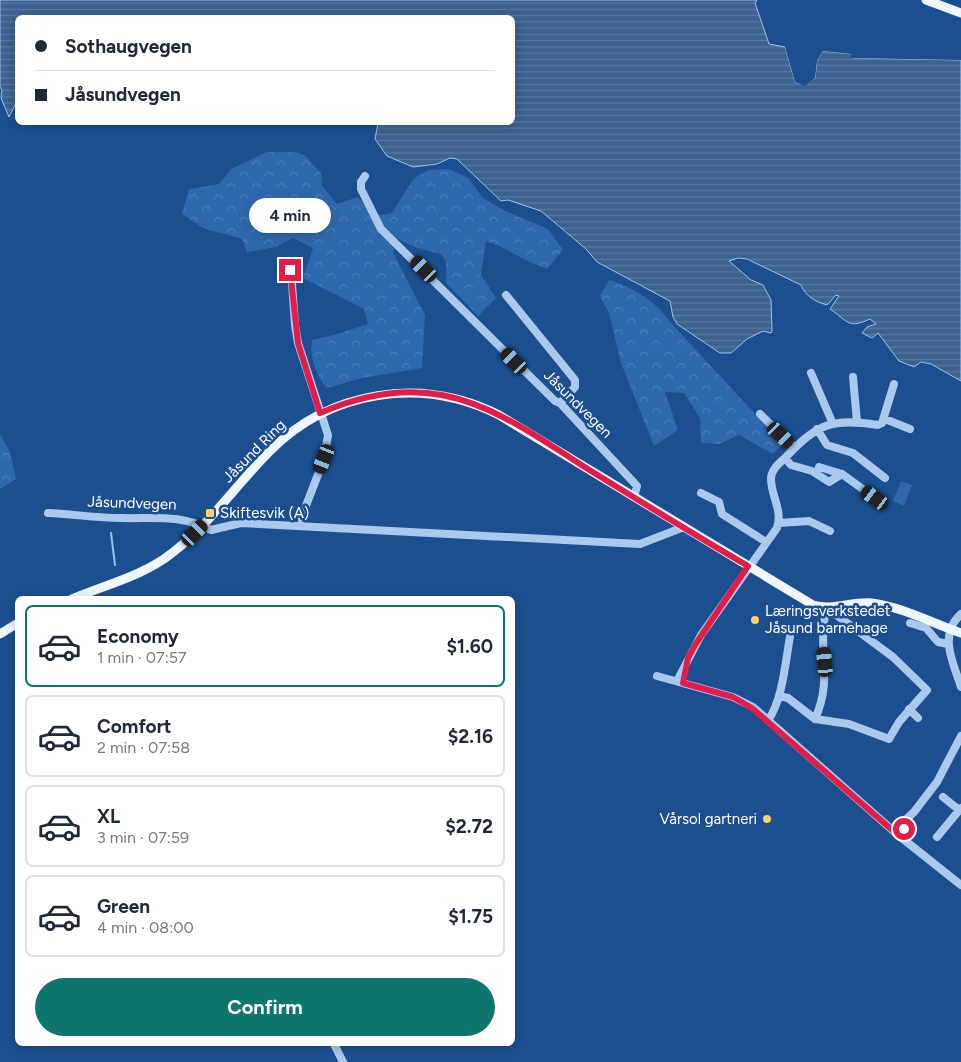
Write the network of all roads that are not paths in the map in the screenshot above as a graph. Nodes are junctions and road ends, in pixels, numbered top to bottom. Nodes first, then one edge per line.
1 (926, 0) edge
2 (961, 13) edge
3 (364, 176) dead end
4 (290, 270) dead end
5 (506, 295) dead end
6 (811, 373) dead end
7 (853, 378) dead end
8 (894, 384) dead end
9 (560, 403) junction
10 (320, 413) junction
11 (760, 414) dead end
12 (885, 419) junction
13 (857, 422) junction
14 (833, 424) junction
15 (817, 429) junction
16 (910, 429) dead end
17 (794, 447) junction
18 (785, 458) junction
19 (817, 474) junction
20 (842, 474) junction
21 (885, 478) dead end
22 (701, 493) dead end
23 (634, 497) junction
24 (875, 498) dead end
25 (48, 513) dead end
26 (779, 523) junction
27 (202, 525) junction
28 (302, 526) junction
29 (684, 527) junction
30 (830, 531) dead end
31 (766, 542) junction
32 (748, 566) junction
33 (79, 596) edge
34 (831, 607) junction
35 (961, 614) edge
36 (825, 616) dead end
37 (910, 622) dead end
38 (15, 625) edge
39 (951, 630) junction
40 (791, 631) dead end
41 (961, 633) edge
42 (0, 634) edge
43 (948, 644) junction
44 (657, 676) dead end
45 (680, 682) junction
46 (961, 687) edge
47 (778, 696) junction
48 (909, 709) junction
49 (918, 718) dead end
50 (815, 719) junction
51 (768, 720) junction
52 (961, 736) edge
53 (943, 797) dead end
54 (960, 809) edge
55 (896, 833) junction
56 (937, 837) dead end
57 (961, 885) edge
58 (335, 1046) edge
59 (343, 1062) edge

1 - 2 main road
3 - 9 street, Jåsundvegen
4 - 10 street
5 - 9 street
6 - 14 street
7 - 13 street
8 - 12 street
9 - 23 street, Jåsundvegen
10 - 23 main road, Jåsund Ring
10 - 27 main road, Jåsund Ring
10 - 28 street
11 - 17 street
12 - 13 street
12 - 16 street
13 - 14 street
14 - 15 street
15 - 17 street
15 - 21 street
17 - 18 street
18 - 19 street
18 - 26 street
19 - 20 street
19 - 20 street
20 - 24 street
22 - 31 street
23 - 29 main road, Jåsund Ring
25 - 27 street, Jåsundvegen
26 - 30 street
26 - 31 street
27 - 28 street, Jåsundvegen
27 - 33 main road, Jåsund Ring
28 - 29 street, Jåsundvegen
29 - 32 main road, Jåsund Ring
31 - 32 street
32 - 34 main road, Jåsund Ring
32 - 45 street
34 - 39 main road, Jåsund Ring
34 - 48 street
35 - 39 street
36 - 50 street
37 - 43 street
38 - 42 main road
39 - 41 main road, Jåsund Ring
39 - 43 street
40 - 47 street
43 - 46 street
44 - 45 street
45 - 51 street
47 - 50 street
47 - 51 street
48 - 49 street
48 - 50 street
51 - 55 street
52 - 55 street
53 - 54 street
54 - 56 street
55 - 57 street
58 - 59 street

